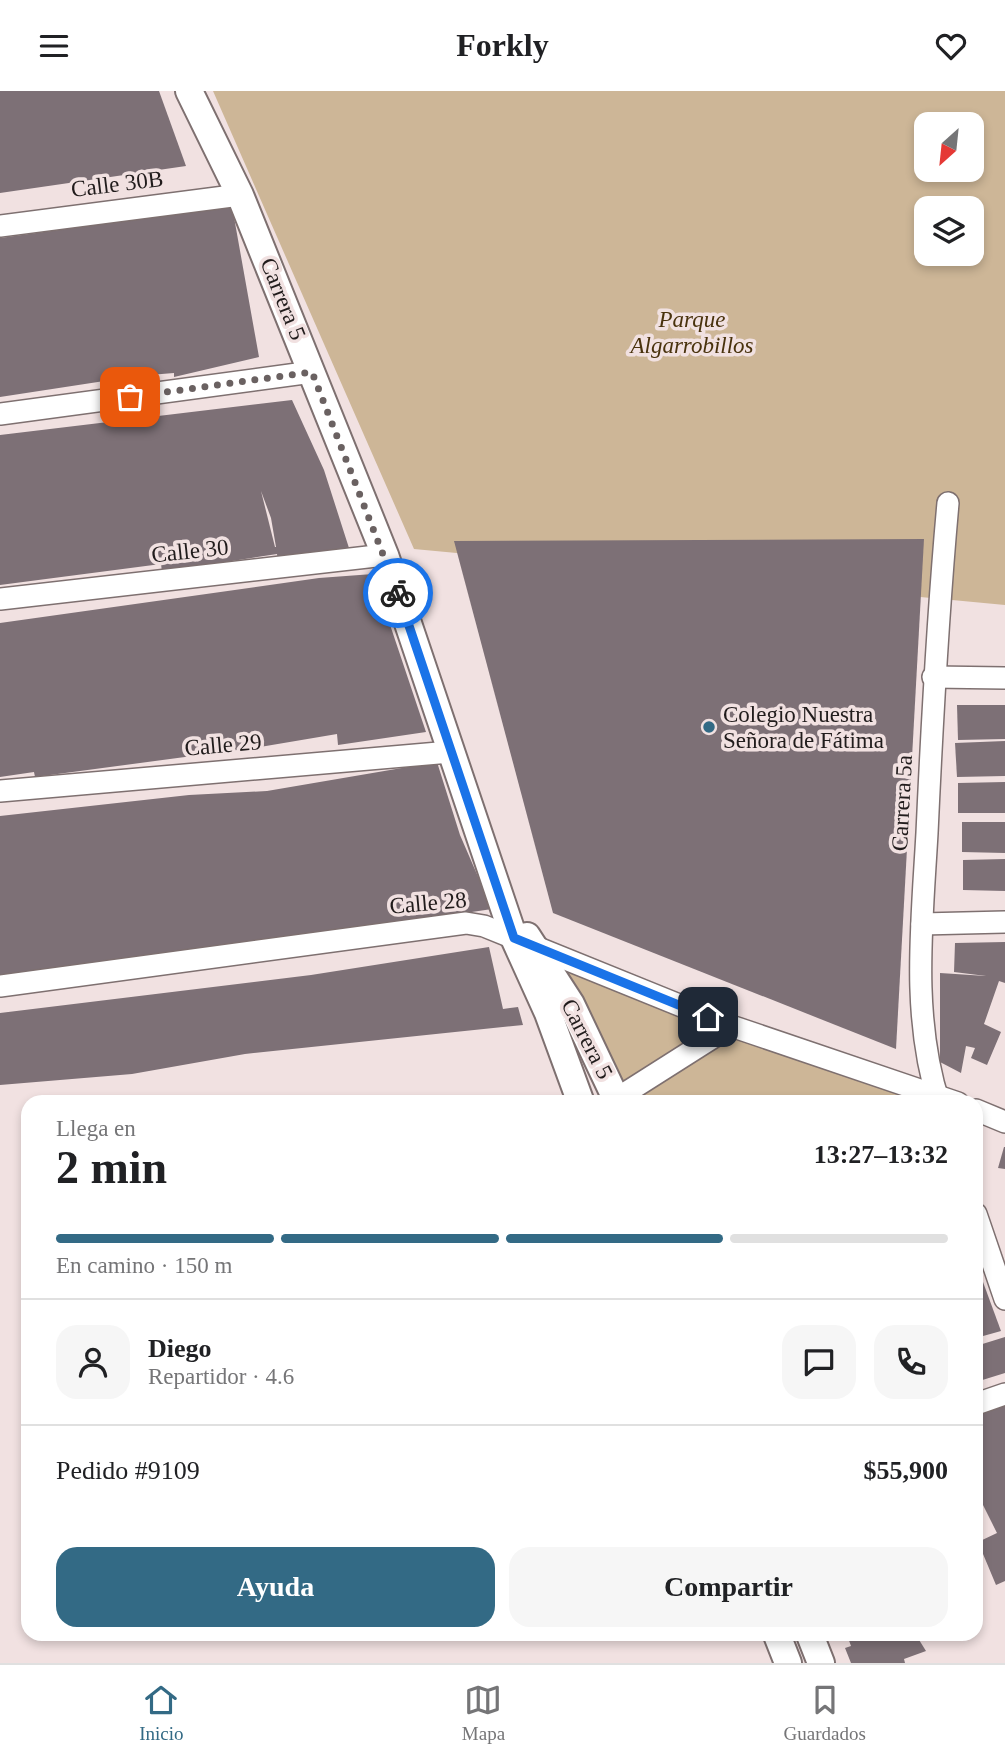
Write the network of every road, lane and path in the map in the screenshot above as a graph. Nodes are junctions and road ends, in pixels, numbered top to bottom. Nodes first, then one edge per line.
1 (189, 91) edge
2 (240, 195) junction
3 (0, 226) edge
4 (312, 372) junction
5 (0, 414) edge
6 (948, 503) dead end
7 (385, 555) junction
8 (0, 599) edge
9 (933, 677) junction
10 (1005, 678) edge
11 (450, 752) junction
12 (0, 791) edge
13 (1005, 922) edge
14 (922, 924) junction
15 (525, 942) junction
16 (0, 986) edge
17 (731, 1026) junction
18 (578, 1095) edge
19 (614, 1095) edge
20 (626, 1095) edge
21 (929, 1095) edge
22 (937, 1095) edge
23 (983, 1113) edge
24 (1005, 1122) edge
25 (983, 1235) edge
26 (1005, 1299) edge
27 (1005, 1394) edge
28 (983, 1402) edge
29 (779, 1641) edge
30 (812, 1641) edge
31 (788, 1663) edge
32 (821, 1663) edge

1 - 2 street, Carrera 5
2 - 3 street, Calle 30B
2 - 4 street, Carrera 5
4 - 5 street
4 - 7 street, Carrera 5
6 - 9 street, Carrera 5a
7 - 8 street, Calle 30
7 - 11 street, Carrera 5
9 - 10 street
9 - 14 street, Carrera 5a
11 - 12 street, Calle 29
11 - 15 street, Carrera 5
13 - 14 street
14 - 22 street, Carrera 5a
15 - 16 street, Calle 28
15 - 17 street, Calle 28
15 - 18 street, Carrera 5
15 - 19 street, Carrera 5
17 - 20 street
17 - 21 street, Calle 28
23 - 24 street
25 - 26 street
27 - 28 street
29 - 31 street
30 - 32 street

